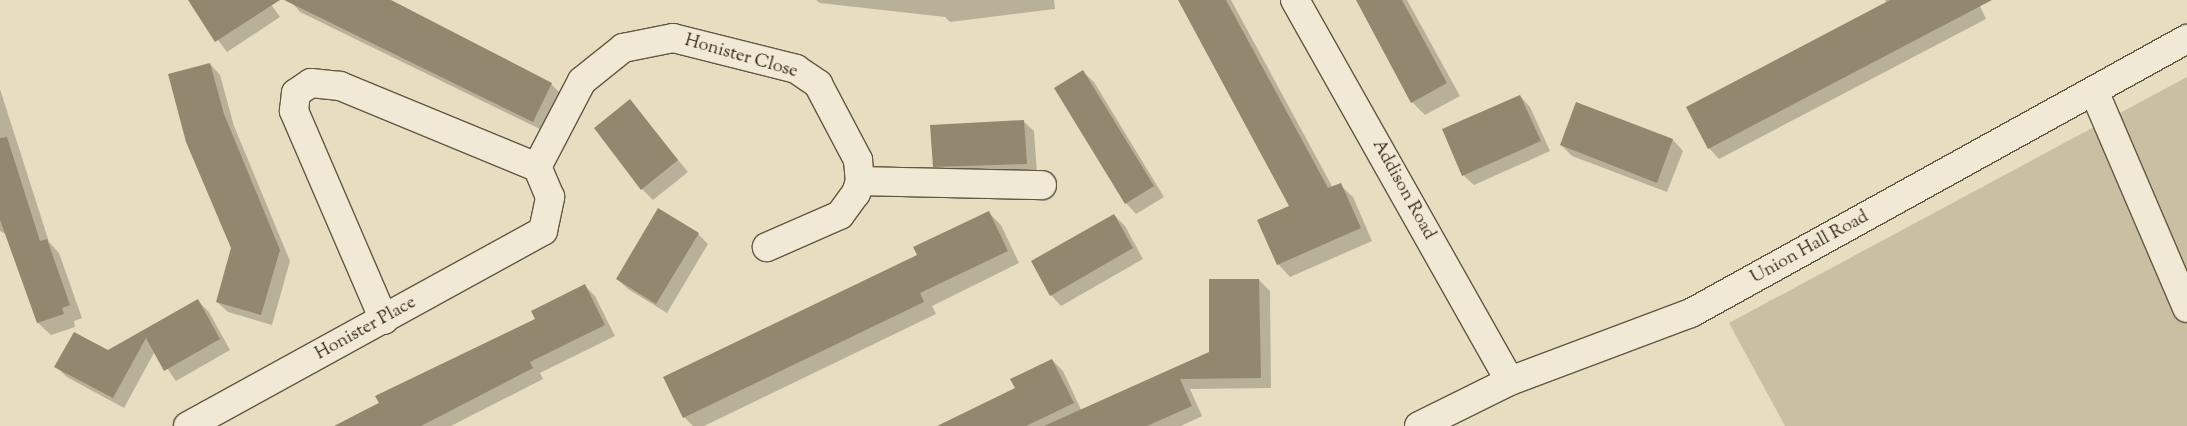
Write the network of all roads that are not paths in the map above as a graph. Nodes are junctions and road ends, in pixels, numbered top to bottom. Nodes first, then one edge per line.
1 (1296, 0) edge
2 (2187, 39) edge
3 (2094, 90) junction
4 (537, 167) junction
5 (860, 180) junction
6 (1042, 185) dead end
7 (767, 247) dead end
8 (2187, 308) edge
9 (384, 320) junction
10 (1510, 381) junction
11 (188, 426) edge
12 (1419, 426) edge

1 - 10 street, Addison Road
2 - 3 street, Union Hall Road
3 - 8 street
3 - 10 street, Union Hall Road
4 - 5 street, Honister Close
4 - 9 street, Honister Place
4 - 9 street
5 - 6 street
5 - 7 street
9 - 11 street, Honister Place
10 - 12 street, Union Hall Road

